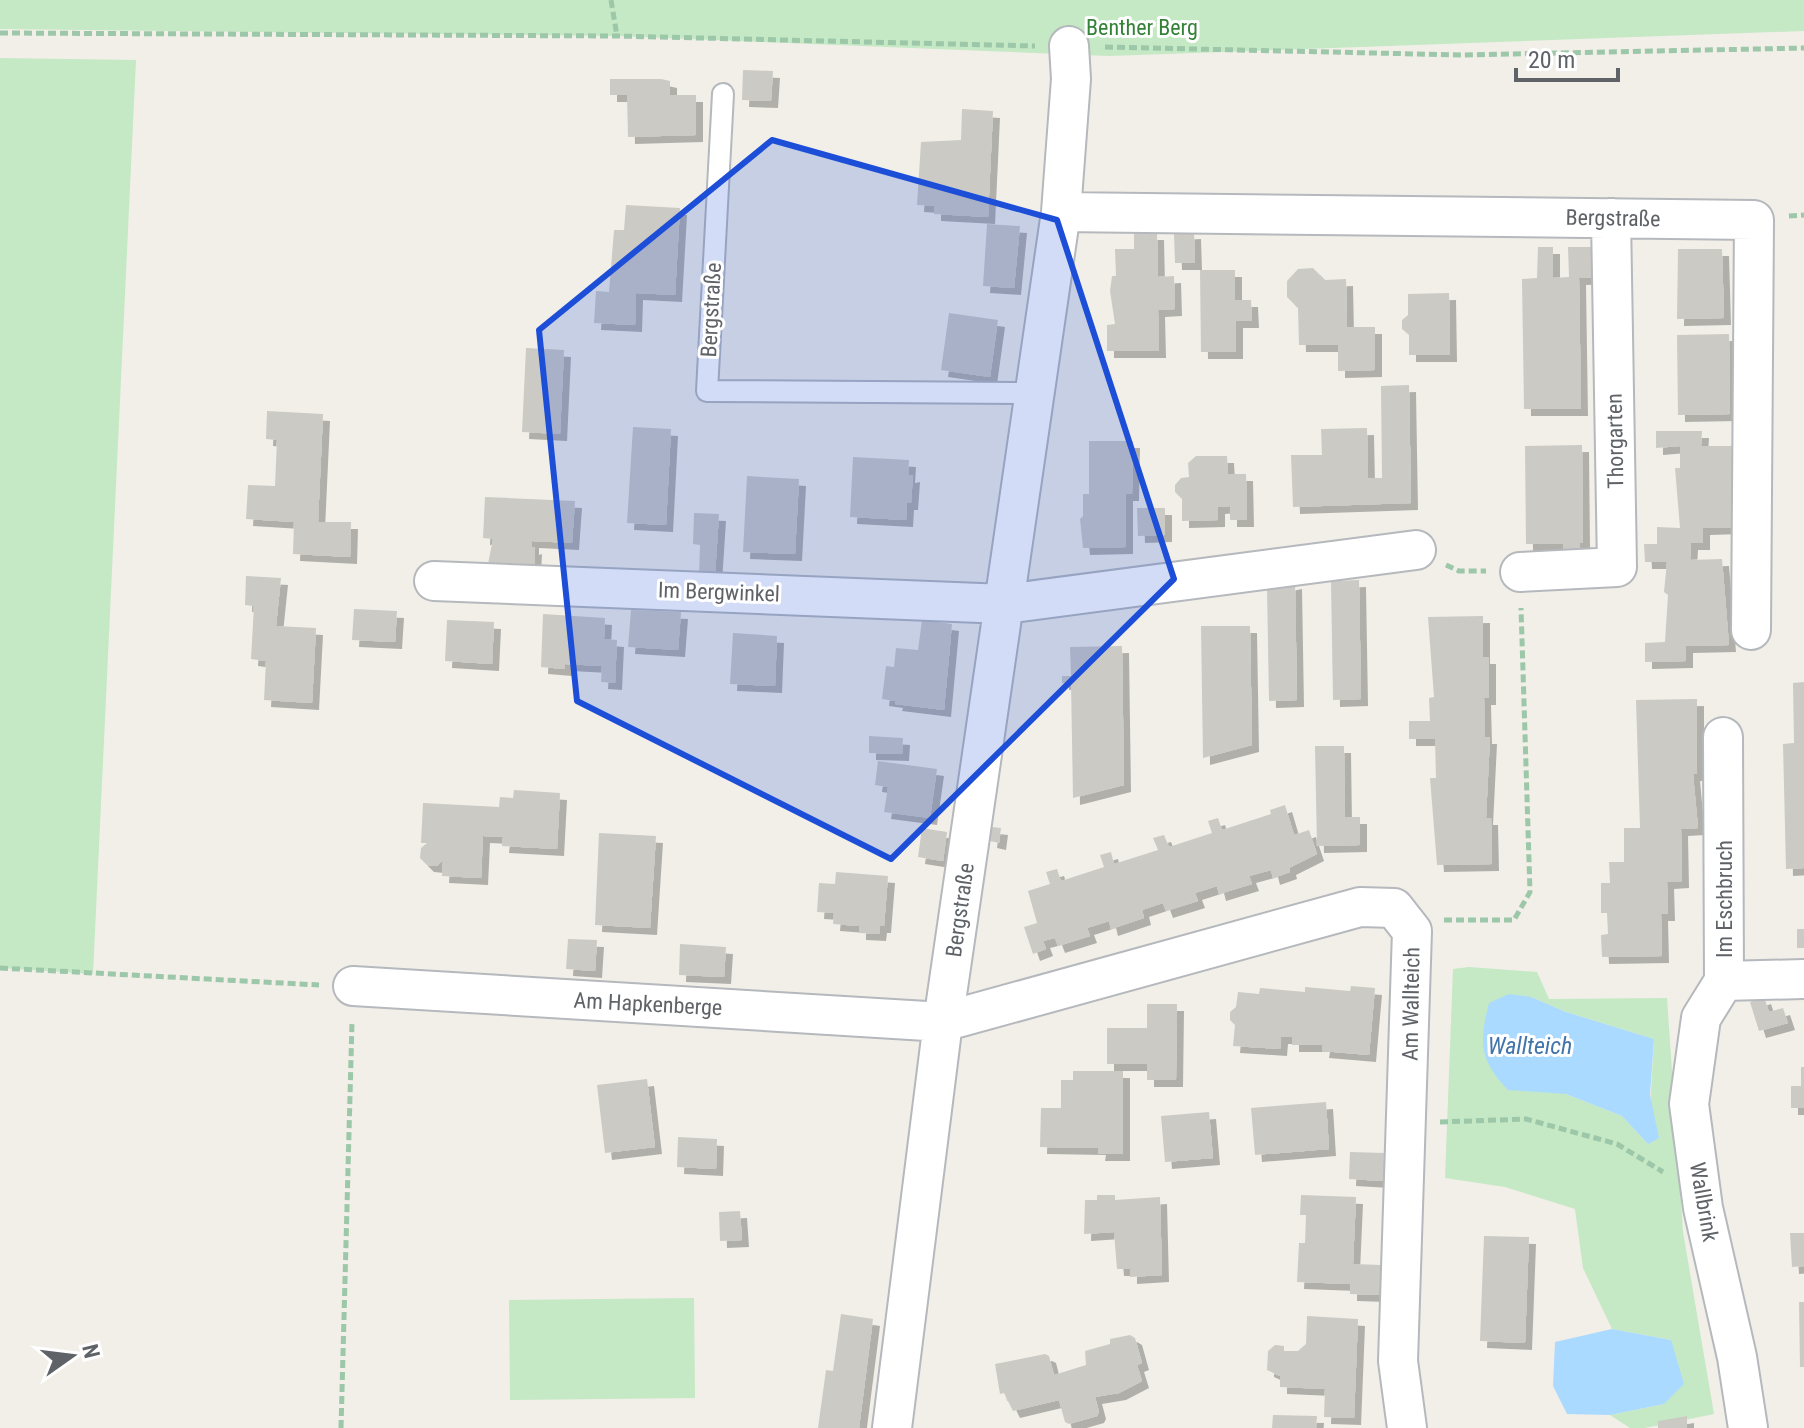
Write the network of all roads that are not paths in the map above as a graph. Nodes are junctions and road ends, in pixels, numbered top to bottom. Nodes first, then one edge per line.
1 (1069, 46) road end
2 (723, 94) dead end
3 (1061, 212) junction
4 (1611, 218) junction
5 (1033, 393) junction
6 (1416, 550) road end
7 (1520, 572) road end
8 (434, 581) dead end
9 (1005, 604) junction
10 (1751, 630) dead end
11 (1723, 737) dead end
12 (1804, 979) edge
13 (1724, 981) junction
14 (353, 986) road end
15 (943, 1022) junction
16 (892, 1428) edge
17 (1407, 1428) edge
18 (1748, 1428) edge

1 - 3 street, Bergstraße
2 - 5 lane, Bergstraße
3 - 4 street, Bergstraße
3 - 5 street, Bergstraße
4 - 7 street, Thorgarten
4 - 10 street, Bergstraße
5 - 9 street, Bergstraße
6 - 9 street
8 - 9 street, Im Bergwinkel
9 - 15 street, Bergstraße
11 - 13 street, Im Eschbruch
12 - 13 street, Im Eschbruch
13 - 18 street, Wallbrink
14 - 15 street, Am Hapkenberge
15 - 16 street, Bergstraße
15 - 17 street, Am Wallteich

